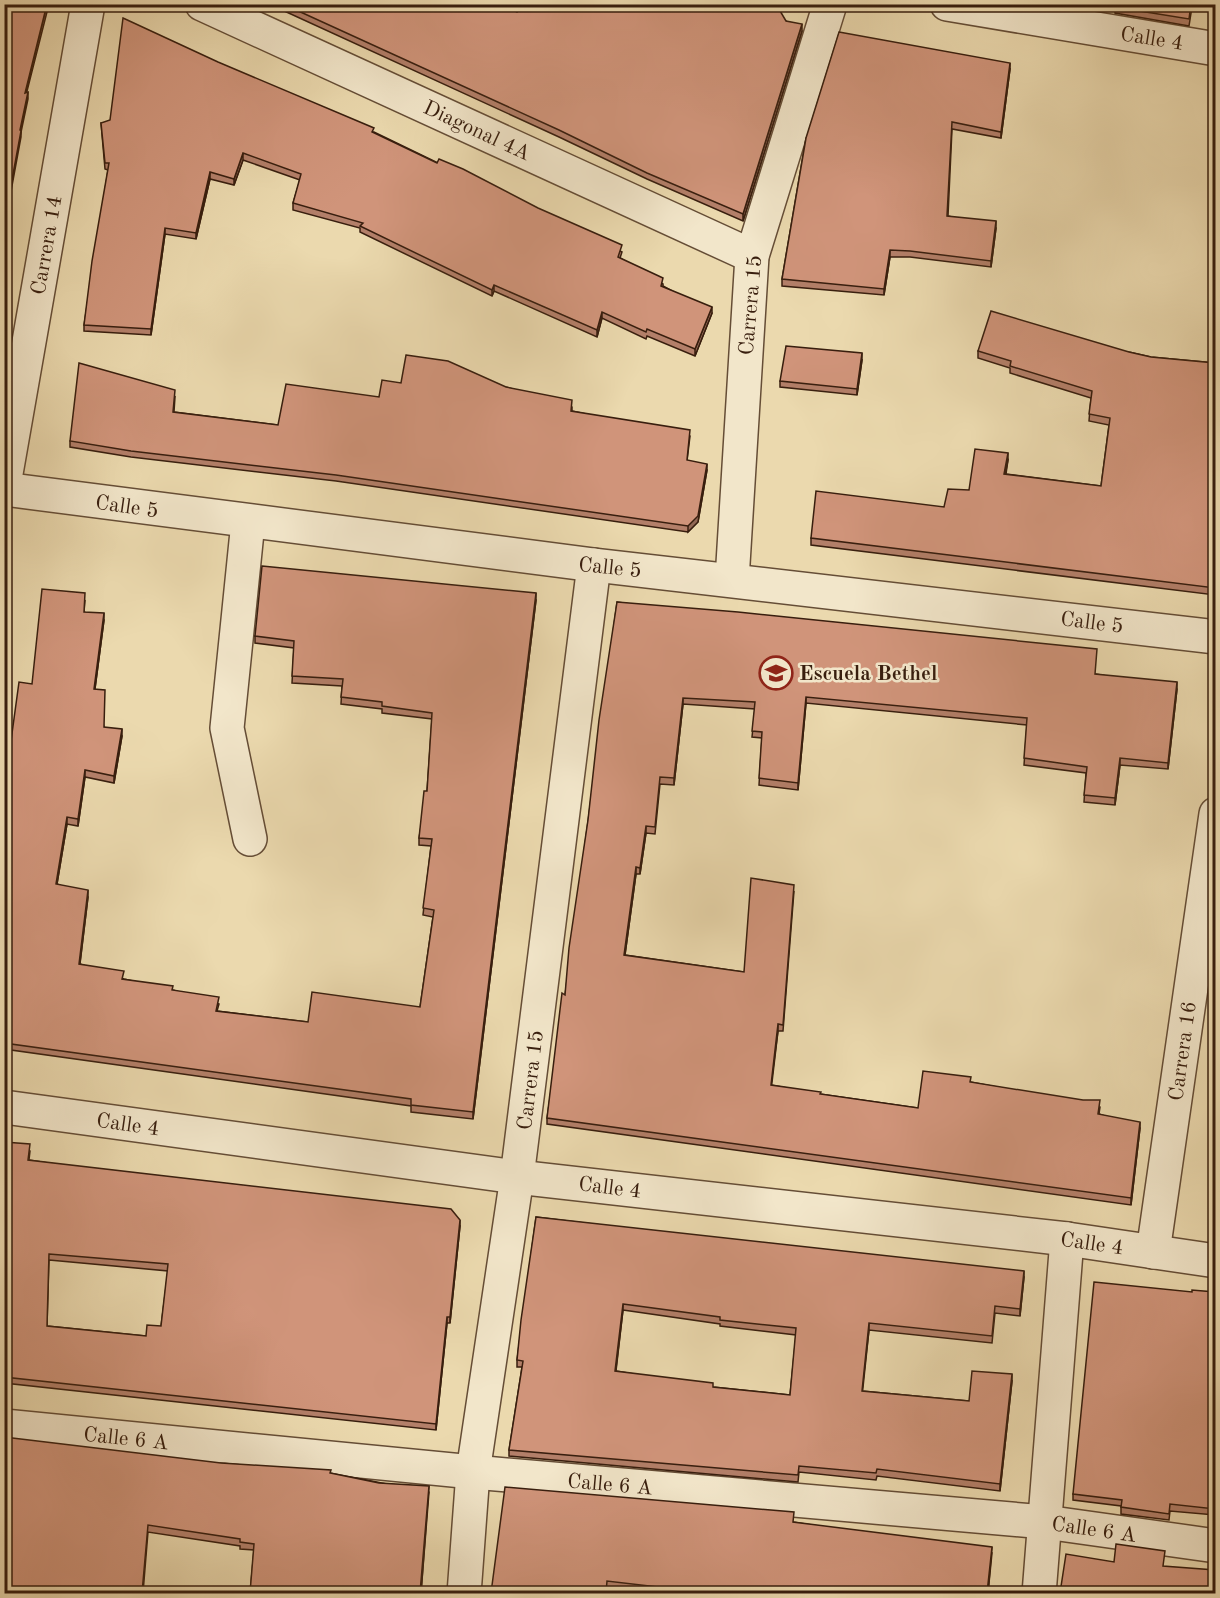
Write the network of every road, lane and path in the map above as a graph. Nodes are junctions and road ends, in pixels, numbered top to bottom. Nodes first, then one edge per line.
1 (88, 4) edge
2 (202, 4) edge
3 (830, 4) edge
4 (947, 4) edge
5 (1215, 49) edge
6 (752, 256) junction
7 (4, 485) edge
8 (4, 489) edge
9 (248, 522) junction
10 (594, 565) junction
11 (732, 580) junction
12 (1215, 637) edge
13 (1215, 814) edge
14 (250, 839) dead end
15 (4, 1107) edge
16 (517, 1177) junction
17 (1067, 1239) junction
18 (1153, 1252) junction
19 (1215, 1261) edge
20 (4, 1426) edge
21 (473, 1472) junction
22 (1045, 1522) junction
23 (1215, 1546) edge
24 (464, 1593) edge
25 (1039, 1593) edge

1 - 7 street, Carrera 14
2 - 6 street, Diagonal 4A
3 - 6 street, Carrera 15
4 - 5 street, Calle 4
6 - 11 street, Carrera 15
8 - 9 street, Calle 5
9 - 10 street, Calle 5
9 - 14 street
10 - 11 street, Calle 5
10 - 16 street, Carrera 15
11 - 12 street, Calle 5
13 - 18 street, Carrera 16
15 - 16 street, Calle 4
16 - 17 street, Calle 4
16 - 21 street, Carrera 15
17 - 18 street, Calle 4
17 - 22 street
18 - 19 street, Calle 4
20 - 21 street, Calle 6 A
21 - 22 street, Calle 6 A
21 - 24 street, Carrera 15
22 - 23 street, Calle 6 A
22 - 25 street

